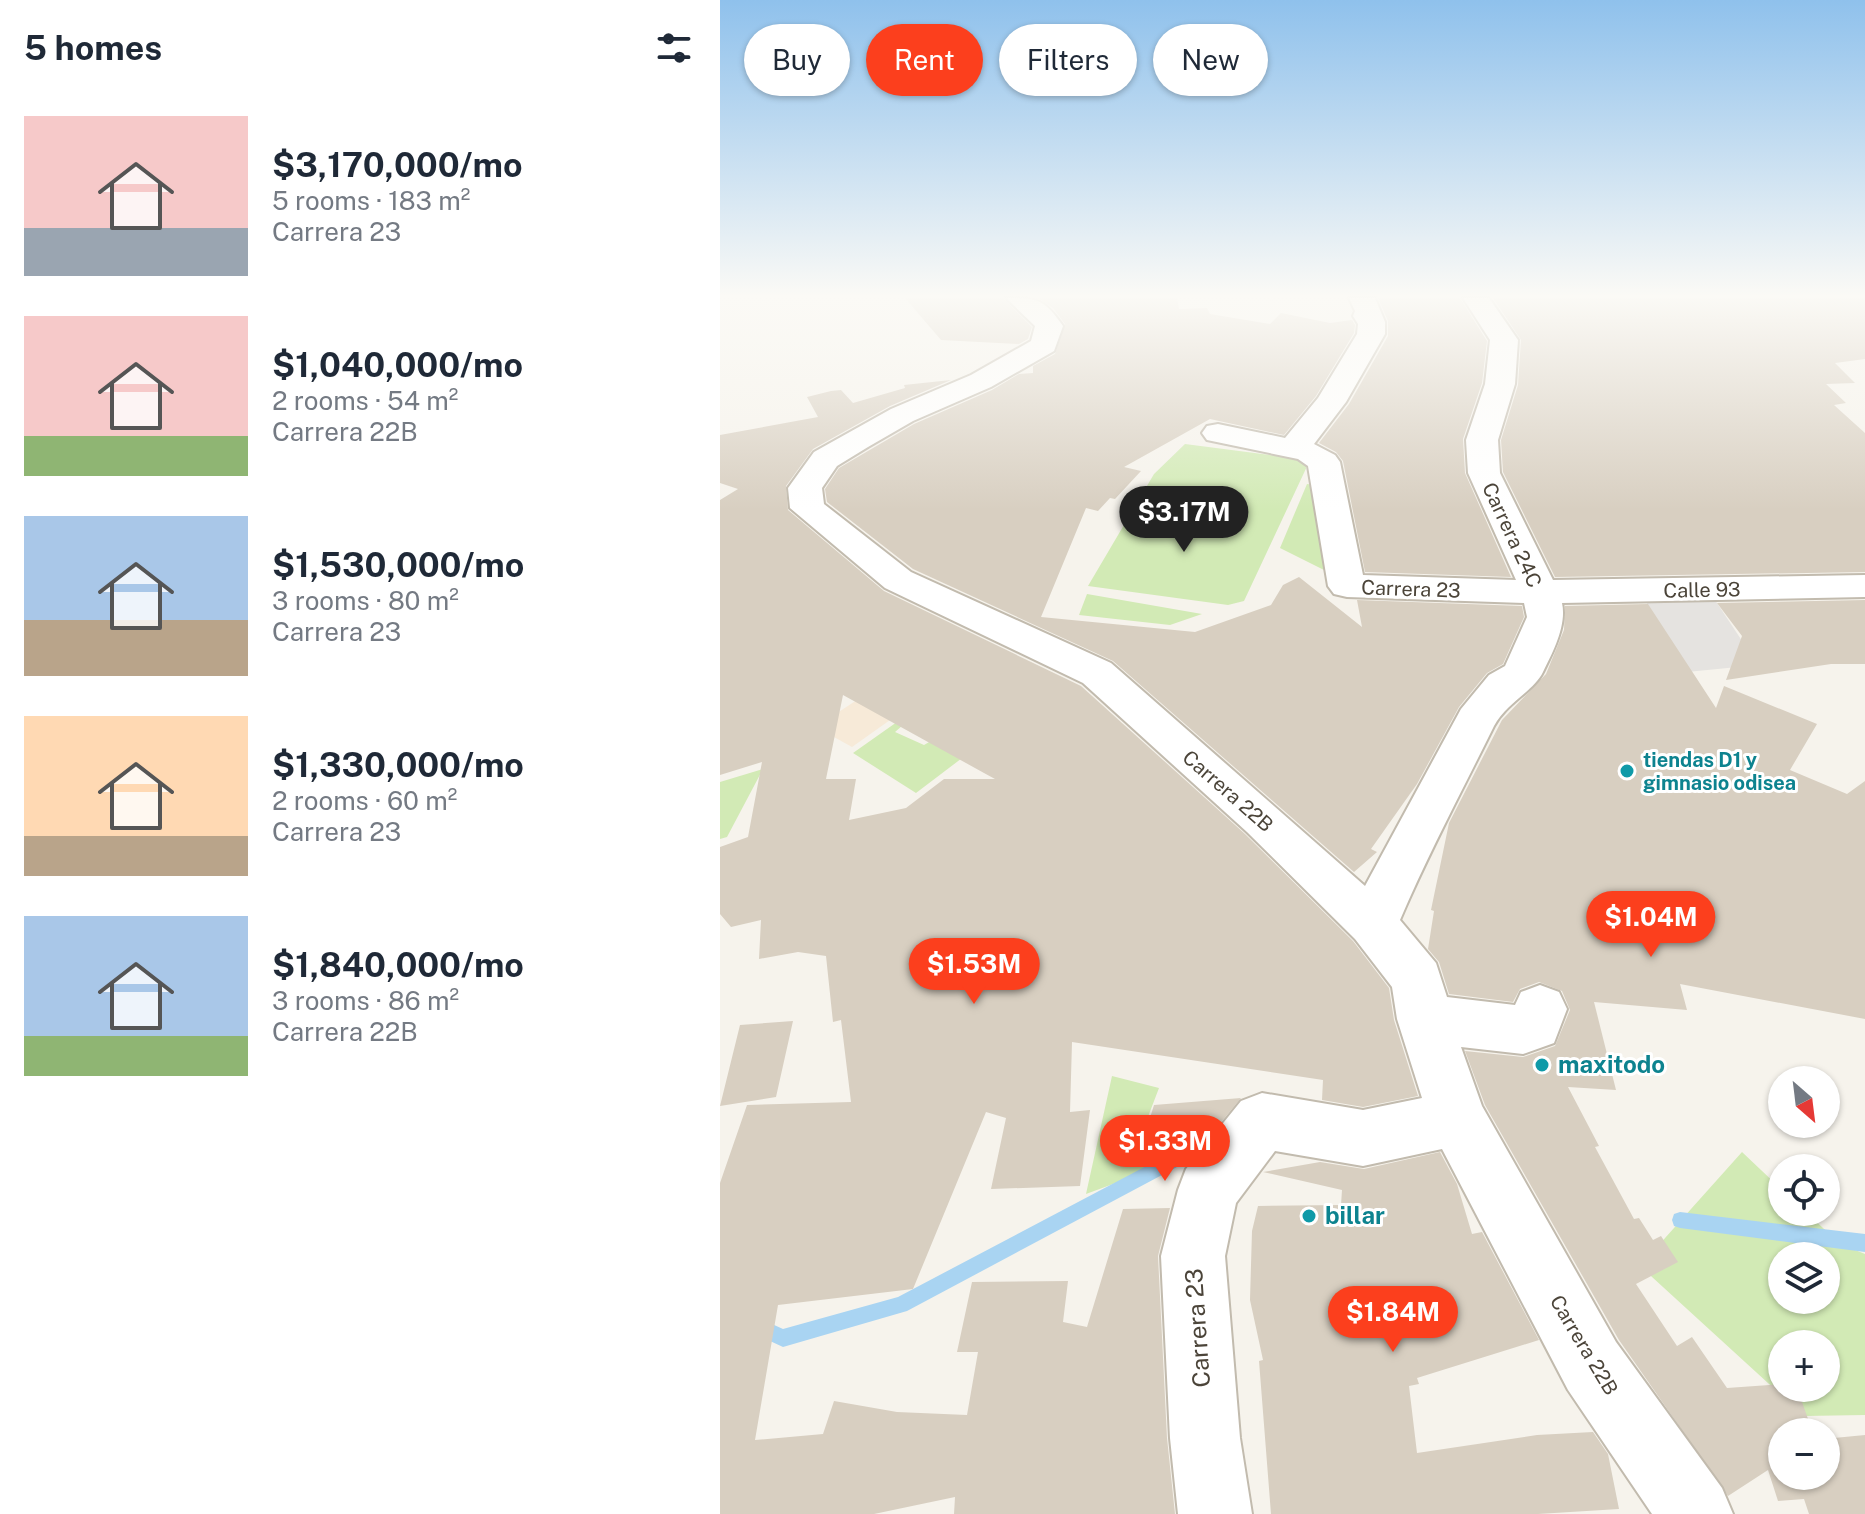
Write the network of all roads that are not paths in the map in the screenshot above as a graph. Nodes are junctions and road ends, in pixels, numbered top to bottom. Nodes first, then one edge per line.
1 (1003, 369) edge
2 (1351, 369) edge
3 (1501, 369) edge
4 (1218, 433) dead end
5 (1293, 449) junction
6 (1865, 586) edge
7 (1540, 592) junction
8 (1373, 924) junction
9 (1540, 1009) dead end
10 (1424, 1019) junction
11 (1457, 1118) junction
12 (1215, 1514) edge
13 (1696, 1514) edge

1 - 8 street, Carrera 22B
2 - 5 street
3 - 7 street, Carrera 24C
4 - 5 street, Carrera 23
5 - 7 street, Carrera 23
6 - 7 street, Calle 93
7 - 8 street, Carrera 24C
8 - 10 street, Carrera 22B
9 - 10 street
10 - 11 street, Carrera 22B
11 - 12 street, Carrera 23
11 - 13 street, Carrera 22B

